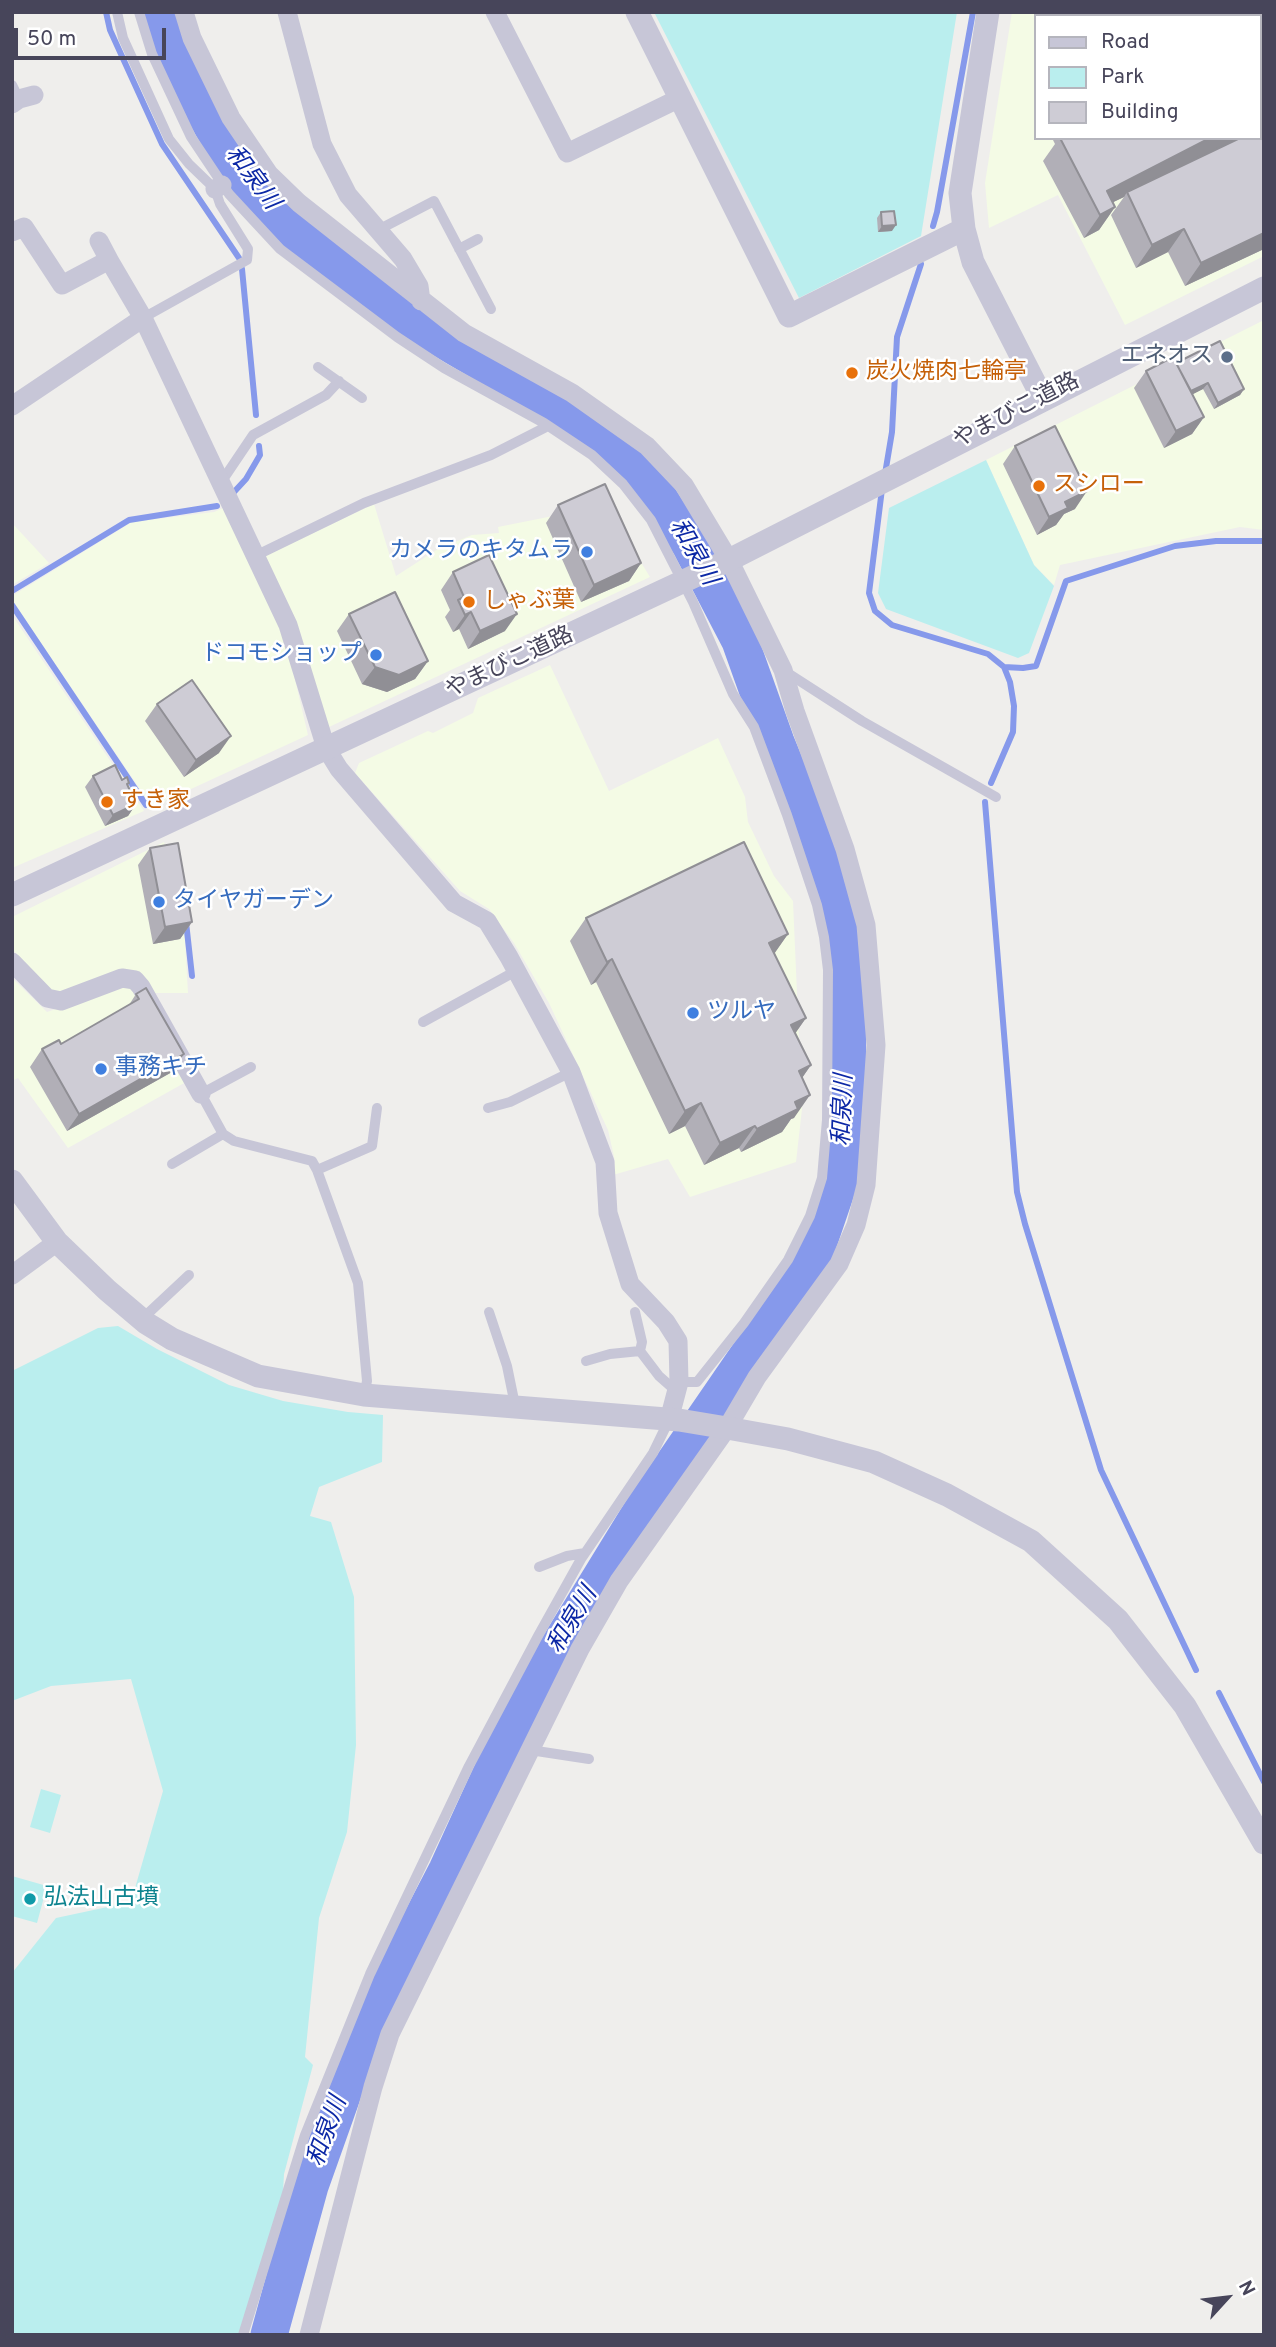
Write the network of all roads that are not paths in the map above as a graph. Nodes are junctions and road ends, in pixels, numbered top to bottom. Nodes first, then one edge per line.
1 (117, 12) edge
2 (139, 12) edge
3 (184, 12) edge
4 (286, 12) edge
5 (495, 12) edge
6 (637, 12) edge
7 (988, 12) edge
8 (680, 98) junction
9 (219, 187) junction
10 (964, 229) junction
11 (377, 230) junction
12 (12, 232) edge
13 (478, 239) dead end
14 (99, 241) dead end
15 (459, 249) junction
16 (109, 260) junction
17 (1264, 288) edge
18 (421, 301) junction
19 (491, 309) dead end
20 (143, 318) junction
21 (318, 367) dead end
22 (339, 381) junction
23 (362, 398) dead end
24 (1043, 398) junction
25 (12, 406) edge
26 (548, 426) junction
27 (219, 485) junction
28 (254, 556) junction
29 (724, 563) junction
30 (685, 581) junction
31 (783, 670) junction
32 (326, 748) junction
33 (996, 797) dead end
34 (12, 895) edge
35 (12, 962) edge
36 (516, 971) junction
37 (423, 1022) dead end
38 (251, 1067) dead end
39 (571, 1072) junction
40 (201, 1094) junction
41 (377, 1108) dead end
42 (488, 1108) dead end
43 (223, 1134) junction
44 (172, 1164) dead end
45 (317, 1170) junction
46 (12, 1181) edge
47 (57, 1242) junction
48 (12, 1275) edge
49 (188, 1275) dead end
50 (489, 1312) dead end
51 (635, 1312) dead end
52 (142, 1319) junction
53 (640, 1351) junction
54 (586, 1361) dead end
55 (677, 1387) junction
56 (364, 1395) junction
57 (515, 1408) junction
58 (674, 1420) junction
59 (720, 1427) junction
60 (585, 1553) junction
61 (539, 1567) dead end
62 (530, 1750) junction
63 (589, 1759) dead end
64 (1264, 1843) edge
65 (243, 2335) edge
66 (309, 2335) edge

1 - 9 lane
2 - 9 lane
3 - 18 street
4 - 11 street
5 - 8 street
6 - 8 street
7 - 10 street
8 - 10 street
9 - 20 lane
9 - 26 lane
10 - 24 street
11 - 15 lane
11 - 18 street
12 - 16 street
13 - 15 lane
14 - 16 street
15 - 19 lane
16 - 20 street
17 - 24 street, やまびこ道路
18 - 29 street
20 - 25 street
20 - 27 street
21 - 22 lane
22 - 23 lane
22 - 27 lane
24 - 29 street, やまびこ道路
26 - 28 lane
26 - 30 lane
27 - 28 street
28 - 32 street
29 - 30 street, やまびこ道路
29 - 31 street
30 - 32 street, やまびこ道路
30 - 55 lane
31 - 33 lane
31 - 59 street
32 - 34 street, やまびこ道路
32 - 36 street
35 - 40 street
36 - 37 lane
36 - 39 street
38 - 40 lane
39 - 42 lane
39 - 55 street
40 - 43 lane
41 - 45 lane
43 - 44 lane
43 - 45 lane
45 - 56 lane
46 - 47 street
47 - 48 street
47 - 52 street
49 - 52 lane
50 - 57 lane
51 - 53 lane
52 - 56 street
53 - 54 lane
53 - 55 lane
55 - 58 street
56 - 57 street
57 - 58 street
58 - 59 street
58 - 60 lane
59 - 62 street
59 - 64 street
60 - 61 lane
60 - 65 lane
62 - 63 lane
62 - 66 street

